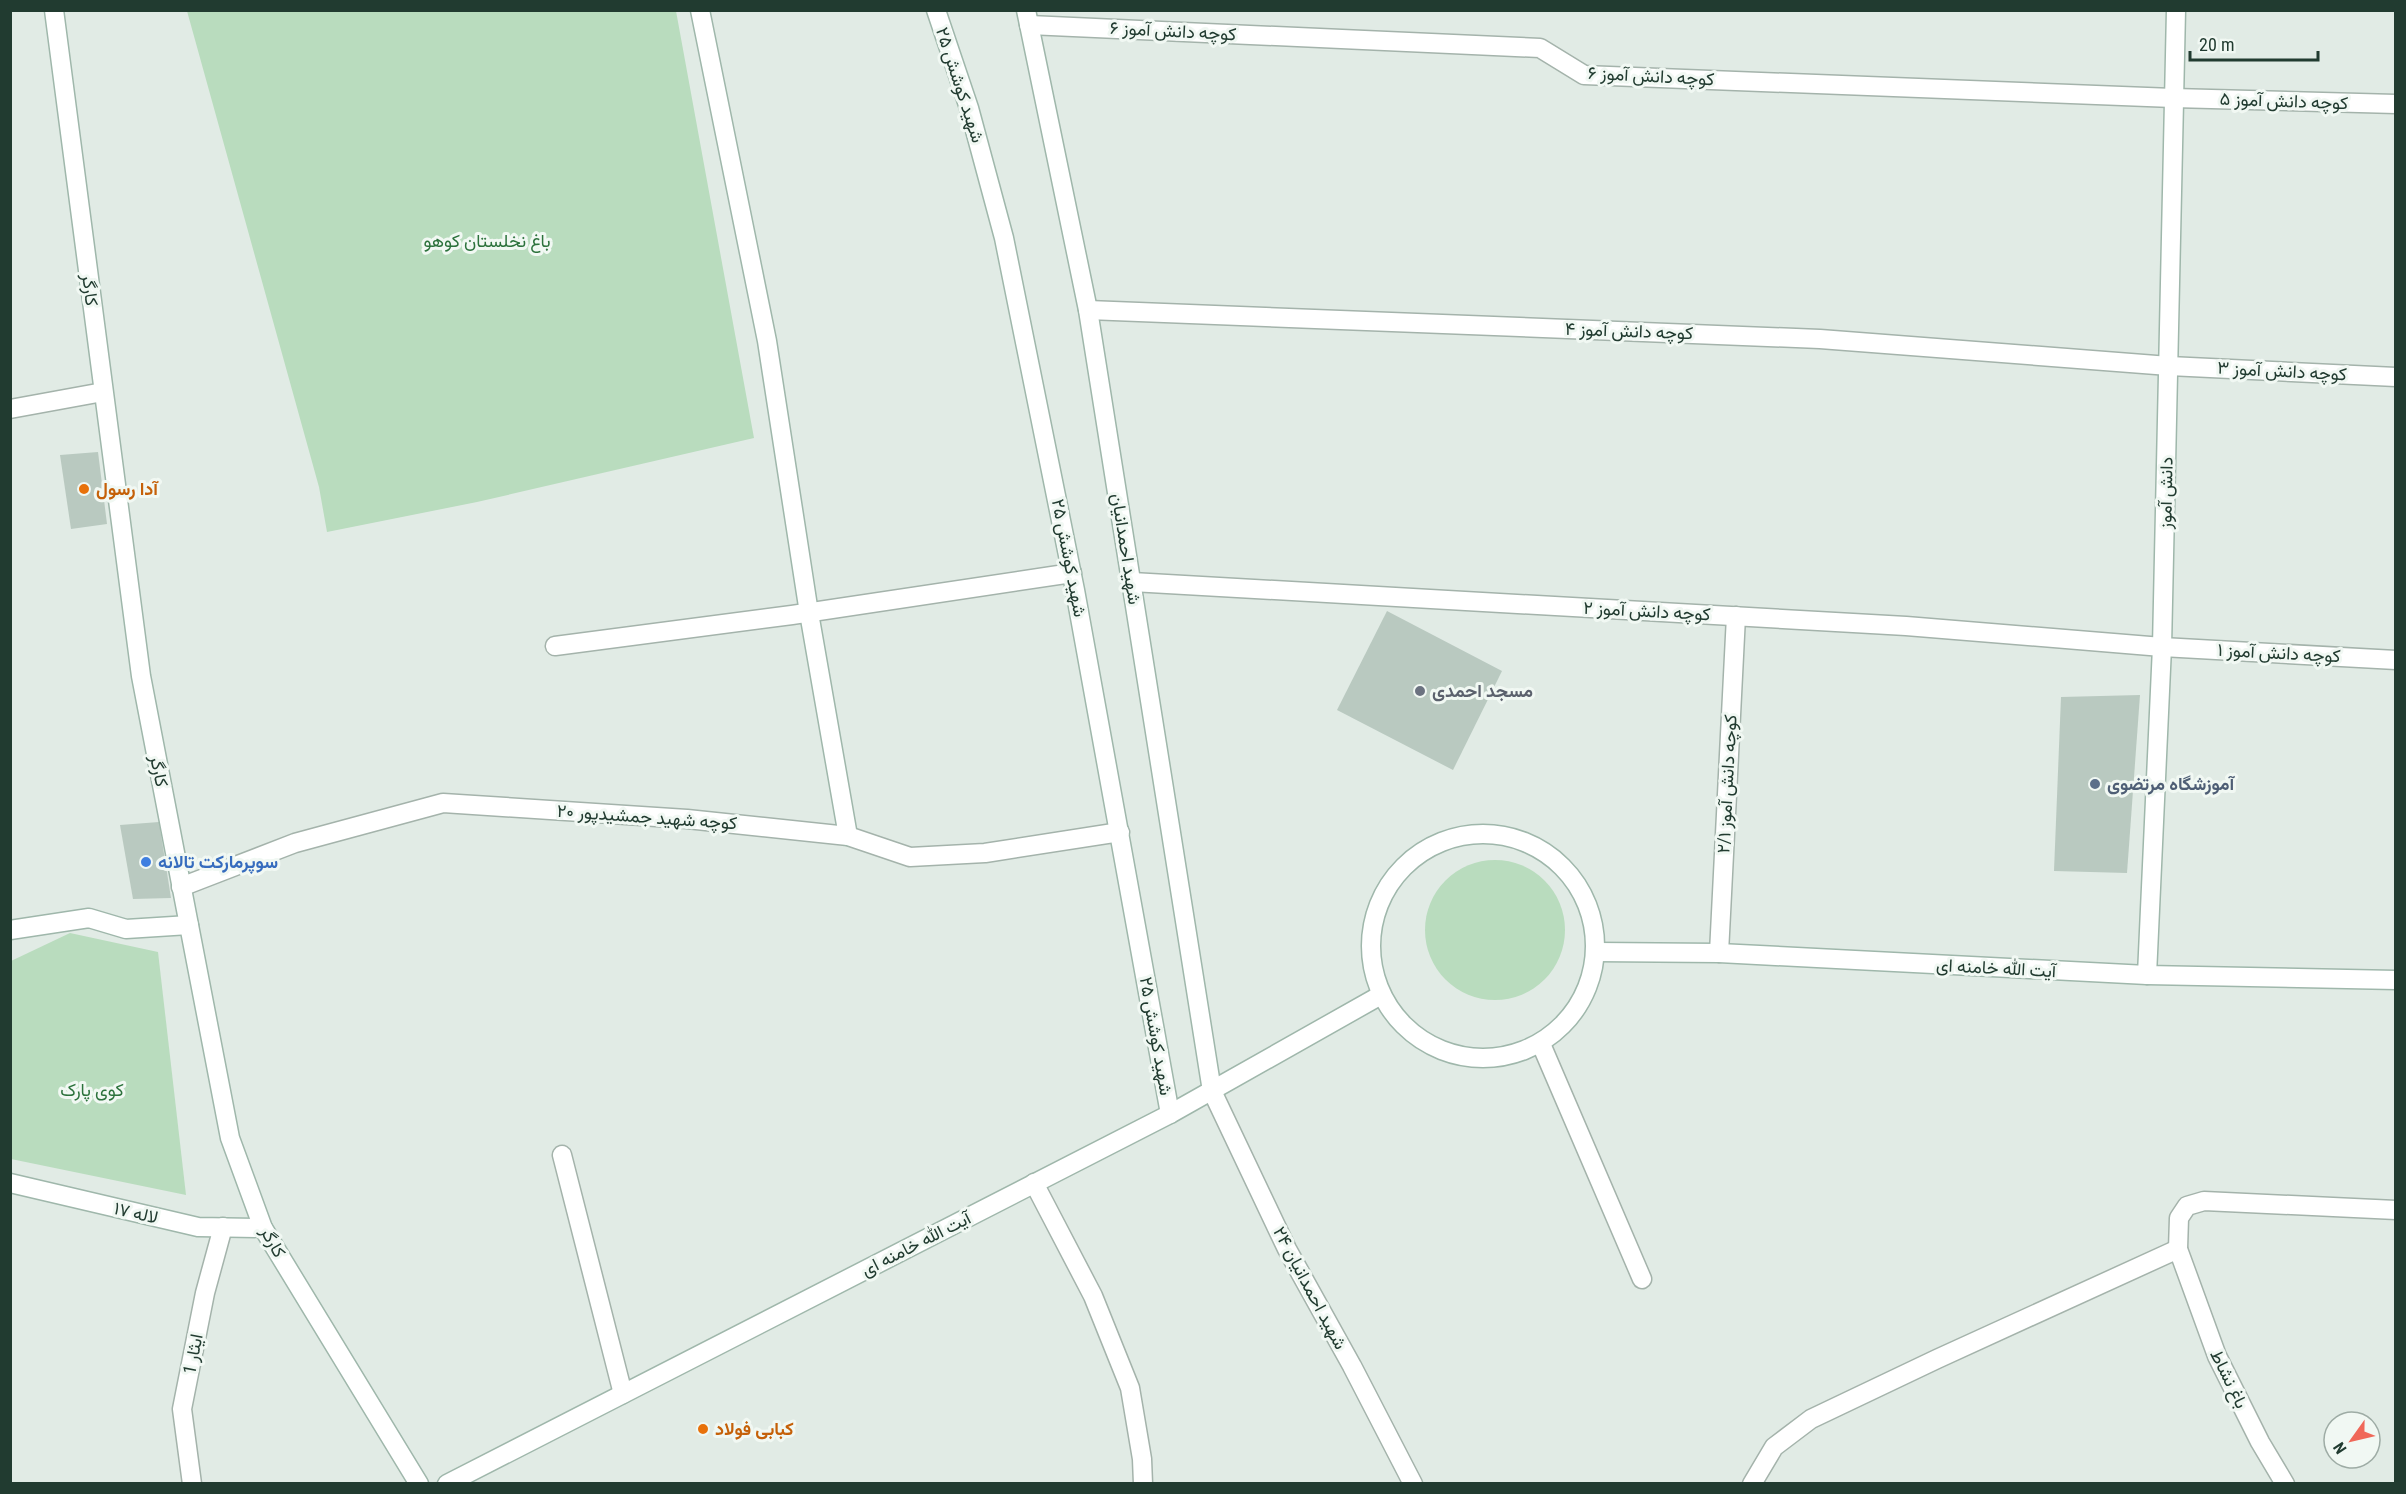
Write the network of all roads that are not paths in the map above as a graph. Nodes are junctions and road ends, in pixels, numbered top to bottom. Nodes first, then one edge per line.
1 (54, 10) edge
2 (700, 10) edge
3 (936, 10) edge
4 (2176, 10) edge
5 (1028, 18) edge
6 (2173, 98) junction
7 (2396, 104) edge
8 (1088, 310) junction
9 (2169, 366) junction
10 (2396, 377) edge
11 (103, 392) junction
12 (10, 409) edge
13 (1072, 573) junction
14 (1132, 582) junction
15 (809, 612) junction
16 (1736, 616) junction
17 (555, 646) dead end
18 (2162, 647) junction
19 (2396, 660) edge
20 (1120, 832) junction
21 (848, 836) junction
22 (181, 887) junction
23 (189, 925) junction
24 (10, 930) edge
25 (1596, 952) junction
26 (1719, 953) junction
27 (2147, 975) junction
28 (2396, 980) edge
29 (1382, 995) junction
30 (1540, 1044) junction
31 (1212, 1091) junction
32 (1170, 1114) junction
33 (562, 1155) dead end
34 (10, 1183) edge
35 (1034, 1183) junction
36 (2396, 1210) edge
37 (223, 1227) junction
38 (263, 1227) junction
39 (2178, 1250) junction
40 (1642, 1279) dead end
41 (622, 1394) junction
42 (192, 1484) edge
43 (419, 1484) edge
44 (447, 1484) edge
45 (1143, 1484) edge
46 (1413, 1484) edge
47 (1752, 1484) edge
48 (2285, 1484) edge

1 - 11 street, کارگر
2 - 15 street
3 - 13 street, شهید کوشش ۲۵
4 - 6 street, دانش آموز
5 - 6 street, کوچه دانش آموز ۶
5 - 8 street, شهید احمدانیان
6 - 7 street, کوچه دانش آموز ۵
6 - 9 street, دانش آموز
8 - 9 street, کوچه دانش آموز ۴
8 - 14 street, شهید احمدانیان
9 - 10 street, کوچه دانش آموز ۳
9 - 18 street, دانش آموز
11 - 12 street
11 - 22 street, کارگر
13 - 15 street
13 - 20 street, شهید کوشش ۲۵
14 - 16 street, کوچه دانش آموز ۲
14 - 31 street, شهید احمدانیان
15 - 17 street
15 - 21 street
16 - 18 street, کوچه دانش آموز ۲
16 - 26 street, کوچه دانش آموز ۲/۱
18 - 19 street, کوچه دانش آموز ۱
18 - 27 street, دانش آموز
20 - 21 street, کوچه شهید جمشیدپور ۲۰
20 - 32 street, شهید کوشش ۲۵
21 - 22 street, کوچه شهید جمشیدپور ۲۰
22 - 23 street, کارگر
23 - 24 street
23 - 38 street, کارگر
25 - 26 street, آیت الله خامنه ای
25 - 29 street
25 - 30 street
26 - 27 street, آیت الله خامنه ای
27 - 28 street, آیت الله خامنه ای
29 - 30 street
29 - 31 street, آیت الله خامنه ای
30 - 40 street
31 - 32 street, آیت الله خامنه ای
31 - 46 street, شهید احمدانیان ۲۴
32 - 35 street, آیت الله خامنه ای
33 - 41 street
34 - 37 street, لاله ۱۷
35 - 41 street, آیت الله خامنه ای
35 - 45 street
36 - 39 street
37 - 38 street, لاله ۱۷
37 - 42 street, ایثار 1
38 - 43 street, کارگر
39 - 47 street
39 - 48 street, باغ نشاط
41 - 44 street, آیت الله خامنه ای

